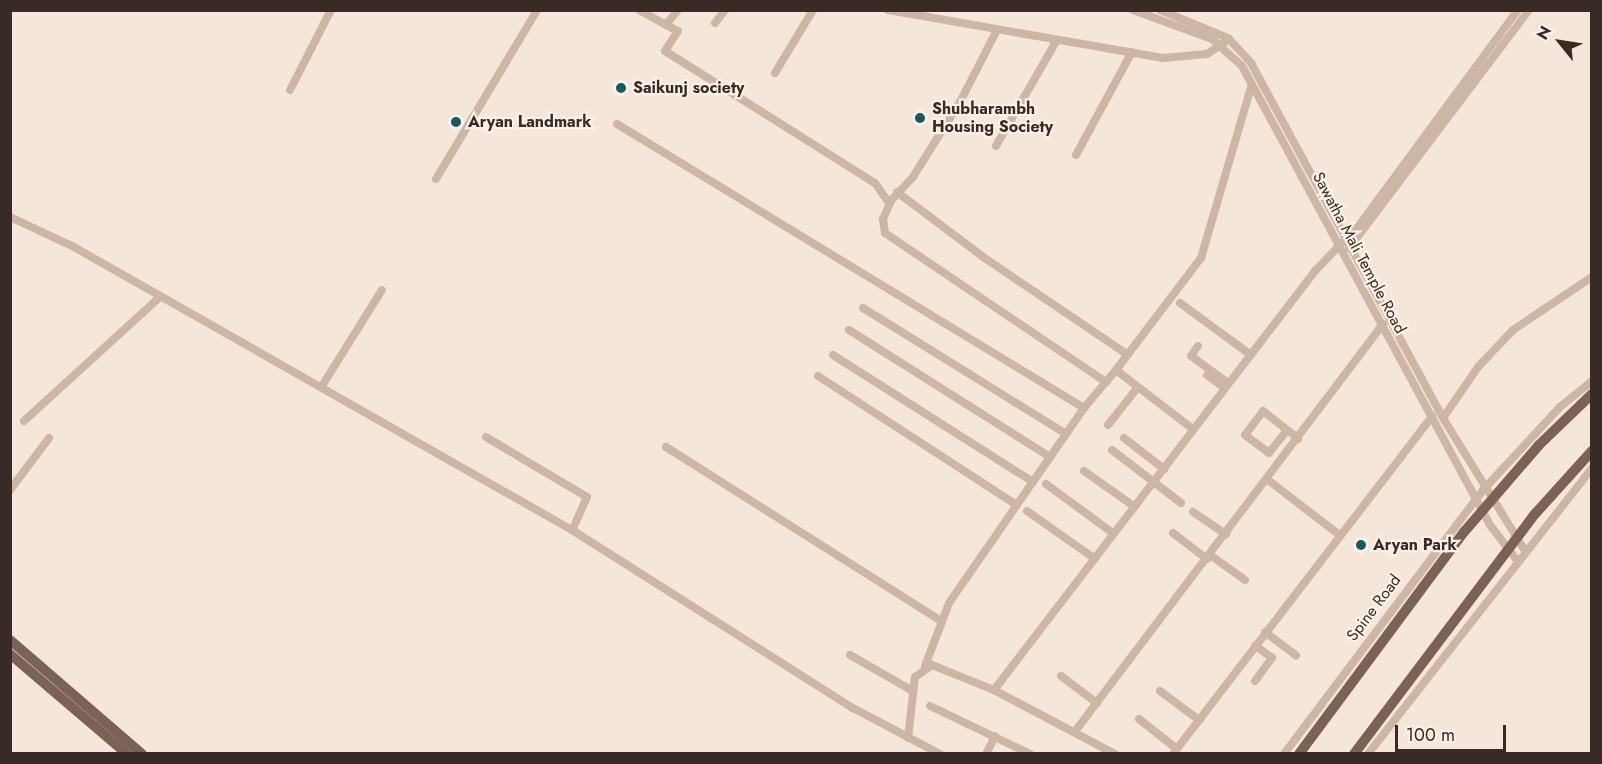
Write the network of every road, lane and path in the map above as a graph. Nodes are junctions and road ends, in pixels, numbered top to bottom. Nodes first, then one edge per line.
1 (332, 10) edge
2 (537, 10) edge
3 (639, 10) edge
4 (678, 10) edge
5 (725, 10) edge
6 (813, 10) edge
7 (888, 10) edge
8 (1133, 10) edge
9 (1160, 10) edge
10 (1518, 10) edge
11 (1529, 10) edge
12 (715, 23) dead end
13 (666, 25) junction
14 (997, 30) junction
15 (1056, 40) junction
16 (1225, 42) junction
17 (1132, 52) junction
18 (775, 73) dead end
19 (1252, 84) junction
20 (290, 90) dead end
21 (617, 124) dead end
22 (996, 146) dead end
23 (1076, 155) dead end
24 (436, 179) dead end
25 (897, 192) junction
26 (889, 203) junction
27 (10, 217) edge
28 (1345, 246) junction
29 (1592, 277) edge
30 (382, 290) dead end
31 (160, 297) junction
32 (1180, 303) dead end
33 (863, 308) dead end
34 (1383, 324) junction
35 (849, 330) dead end
36 (1198, 346) dead end
37 (1127, 354) junction
38 (832, 355) dead end
39 (1251, 355) junction
40 (1116, 370) junction
41 (1207, 375) dead end
42 (818, 376) dead end
43 (1592, 381) edge
44 (1106, 382) junction
45 (322, 386) junction
46 (1227, 386) junction
47 (1138, 387) junction
48 (1592, 394) edge
49 (1084, 408) junction
50 (1432, 416) junction
51 (1443, 418) junction
52 (24, 421) dead end
53 (1108, 425) dead end
54 (1193, 429) junction
55 (1287, 430) junction
56 (1066, 434) junction
57 (486, 437) dead end
58 (49, 438) dead end
59 (1124, 438) dead end
60 (1298, 438) junction
61 (666, 447) dead end
62 (1112, 450) dead end
63 (1592, 451) edge
64 (1050, 457) junction
65 (1592, 468) edge
66 (1164, 469) junction
67 (1084, 471) dead end
68 (1268, 480) junction
69 (1033, 482) junction
70 (1046, 483) dead end
71 (1154, 483) junction
72 (1484, 489) junction
73 (10, 490) edge
74 (1476, 498) junction
75 (1491, 500) junction
76 (1181, 502) dead end
77 (1017, 505) junction
78 (1135, 507) junction
79 (1482, 510) junction
80 (1027, 511) dead end
81 (1193, 512) dead end
82 (1535, 514) junction
83 (1545, 522) junction
84 (573, 531) junction
85 (1173, 533) dead end
86 (1114, 534) junction
87 (1226, 534) junction
88 (1338, 534) junction
89 (1516, 538) junction
90 (1508, 549) junction
91 (1524, 549) junction
92 (1209, 557) junction
93 (1095, 559) junction
94 (1516, 559) junction
95 (1245, 580) dead end
96 (940, 620) junction
97 (1265, 632) junction
98 (10, 640) edge
99 (1256, 645) junction
100 (10, 654) edge
101 (850, 655) dead end
102 (1296, 655) dead end
103 (925, 666) junction
104 (1061, 676) dead end
105 (1255, 681) dead end
106 (994, 690) junction
107 (913, 691) junction
108 (1160, 691) dead end
109 (1096, 703) junction
110 (930, 706) dead end
111 (1139, 719) dead end
112 (1199, 720) junction
113 (1076, 730) junction
114 (994, 736) junction
115 (909, 738) junction
116 (1175, 751) edge
117 (128, 753) edge
118 (142, 753) edge
119 (940, 753) edge
120 (986, 753) edge
121 (1030, 753) edge
122 (1115, 753) edge
123 (1284, 753) edge
124 (1299, 753) edge
125 (1354, 753) edge
126 (1368, 753) edge

1 - 20 street
2 - 24 street
3 - 13 street
4 - 13 street
5 - 12 street
6 - 18 street
7 - 14 street
8 - 16 street, Sawatha Mali Temple Road
9 - 16 street, Sawatha Mali Temple Road
10 - 28 street
11 - 28 street
13 - 26 street
14 - 15 street
14 - 25 street
15 - 17 street
15 - 22 street
16 - 17 street
16 - 19 street, Sawatha Mali Temple Road
16 - 28 street, Sawatha Mali Temple Road
17 - 23 street
19 - 28 street, Sawatha Mali Temple Road
19 - 37 street
21 - 49 street
25 - 26 street
25 - 37 street
26 - 44 street
27 - 31 street
28 - 34 street, Sawatha Mali Temple Road
28 - 39 street
28 - 51 street, Sawatha Mali Temple Road
29 - 51 street
30 - 45 street
31 - 45 street
31 - 52 street
32 - 39 street
33 - 56 street
34 - 50 street, Sawatha Mali Temple Road
34 - 60 street
35 - 64 street
36 - 46 street
37 - 40 street
38 - 69 street
39 - 46 street
40 - 44 street
40 - 47 street
41 - 46 street
42 - 77 street
43 - 72 street, Spine Road
44 - 49 street
45 - 84 street
46 - 54 street
47 - 53 street
47 - 54 street
48 - 75 main road, Spine Road
49 - 56 street
50 - 74 street, Sawatha Mali Temple Road
50 - 88 street
51 - 72 street, Sawatha Mali Temple Road
54 - 66 street
55 - 55 street
55 - 60 street
56 - 64 street
57 - 84 street
58 - 73 street
59 - 66 street
60 - 68 street
61 - 96 street
62 - 71 street
63 - 82 main road
64 - 69 street
65 - 83 street
66 - 71 street
67 - 78 street
68 - 87 street
68 - 88 street
69 - 77 street
70 - 86 street
71 - 76 street
71 - 78 street
72 - 74 street, Spine Road
72 - 75 street, Sawatha Mali Temple Road
74 - 79 street, Sawatha Mali Temple Road
74 - 123 street, Spine Road
75 - 79 main road, Spine Road
75 - 89 street, Sawatha Mali Temple Road
77 - 96 street
78 - 86 street
79 - 90 street, Sawatha Mali Temple Road
79 - 124 main road, Spine Road
80 - 93 street
81 - 87 street
82 - 83 main road
82 - 89 main road
83 - 91 street
84 - 115 street
85 - 92 street
86 - 93 street
87 - 92 street
88 - 97 street
89 - 90 main road
89 - 91 street, Sawatha Mali Temple Road
90 - 94 street, Sawatha Mali Temple Road
90 - 125 main road
91 - 94 street
92 - 95 street
92 - 109 street
93 - 106 street
94 - 126 street
96 - 103 street
97 - 99 street
97 - 102 street
98 - 118 main road
99 - 105 street
99 - 112 street
100 - 117 main road
101 - 107 street
103 - 106 street
103 - 107 street
104 - 109 street
106 - 113 street
107 - 115 street
108 - 112 street
109 - 113 street
110 - 114 street
111 - 116 street
112 - 116 street
113 - 122 street
114 - 120 street
114 - 121 street
115 - 119 street

